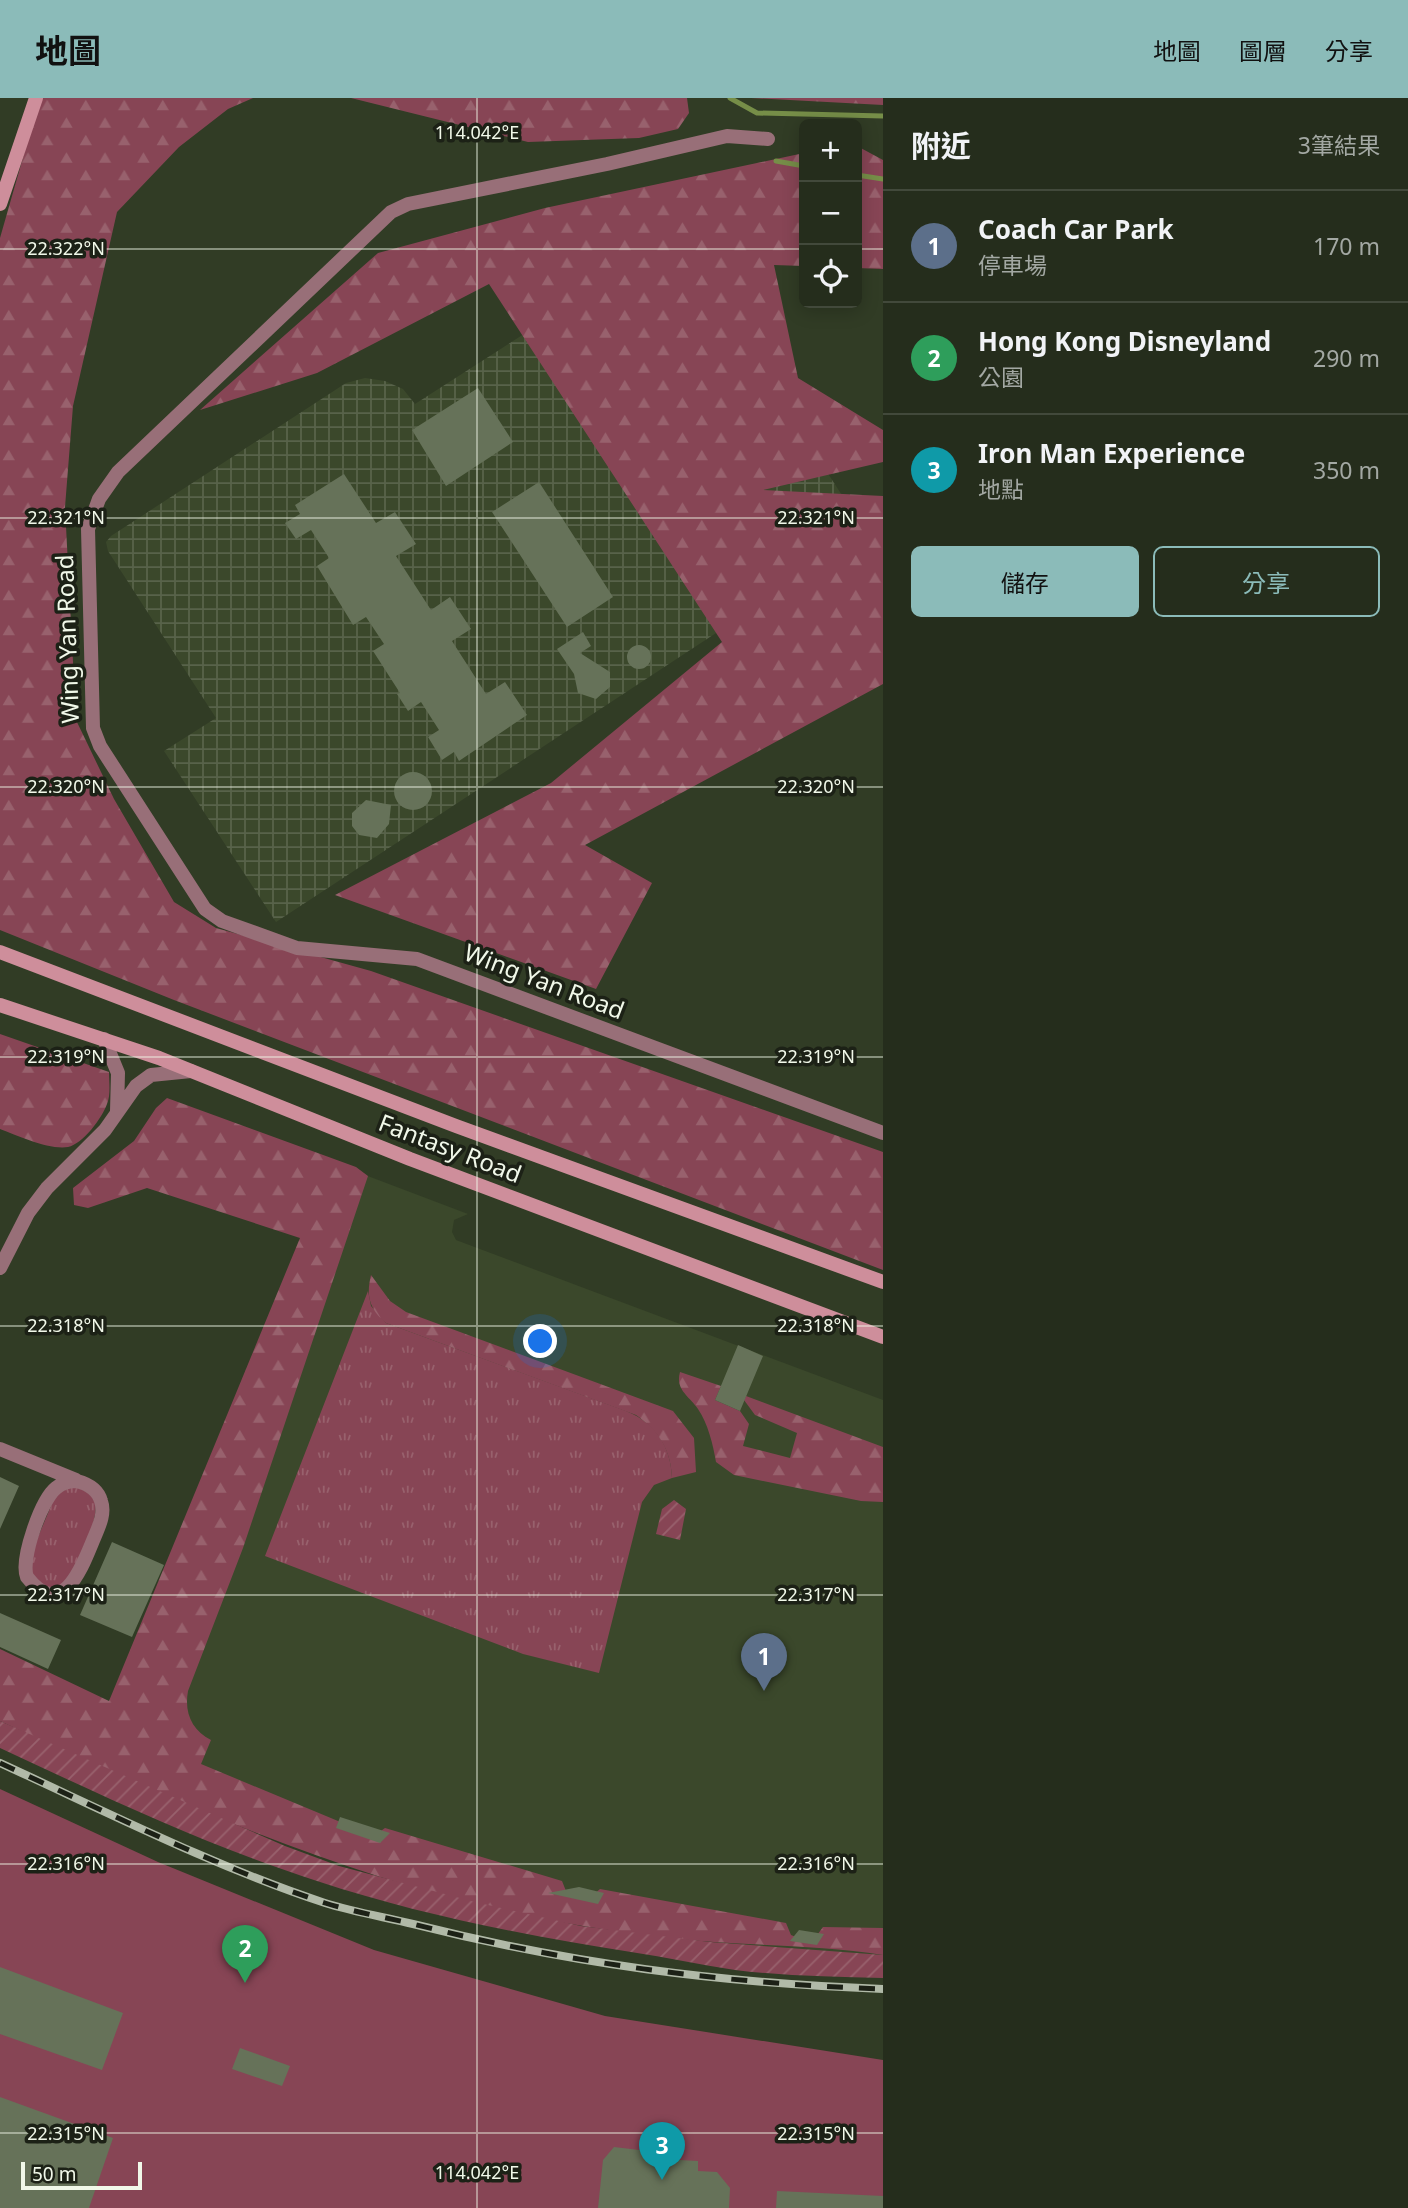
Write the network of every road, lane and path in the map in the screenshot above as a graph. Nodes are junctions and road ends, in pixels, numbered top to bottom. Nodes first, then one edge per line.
1 (36, 98) edge
2 (768, 139) dead end
3 (0, 204) edge
4 (0, 952) edge
5 (0, 1005) edge
6 (104, 1039) junction
7 (191, 1071) junction
8 (117, 1111) junction
9 (883, 1133) edge
10 (0, 1268) edge
11 (883, 1282) edge
12 (883, 1337) edge
13 (0, 1449) edge
14 (39, 1466) junction
15 (85, 1483) junction
16 (46, 1501) junction

1 - 3 main road
2 - 9 street, Wing Yan Road
4 - 11 main road, Fantasy Road
5 - 6 main road, Fantasy Road
6 - 7 main road, Fantasy Road
6 - 8 street
7 - 8 street
7 - 12 main road, Fantasy Road
8 - 10 street
13 - 14 street
14 - 15 street
14 - 16 street
15 - 16 street
15 - 16 street

